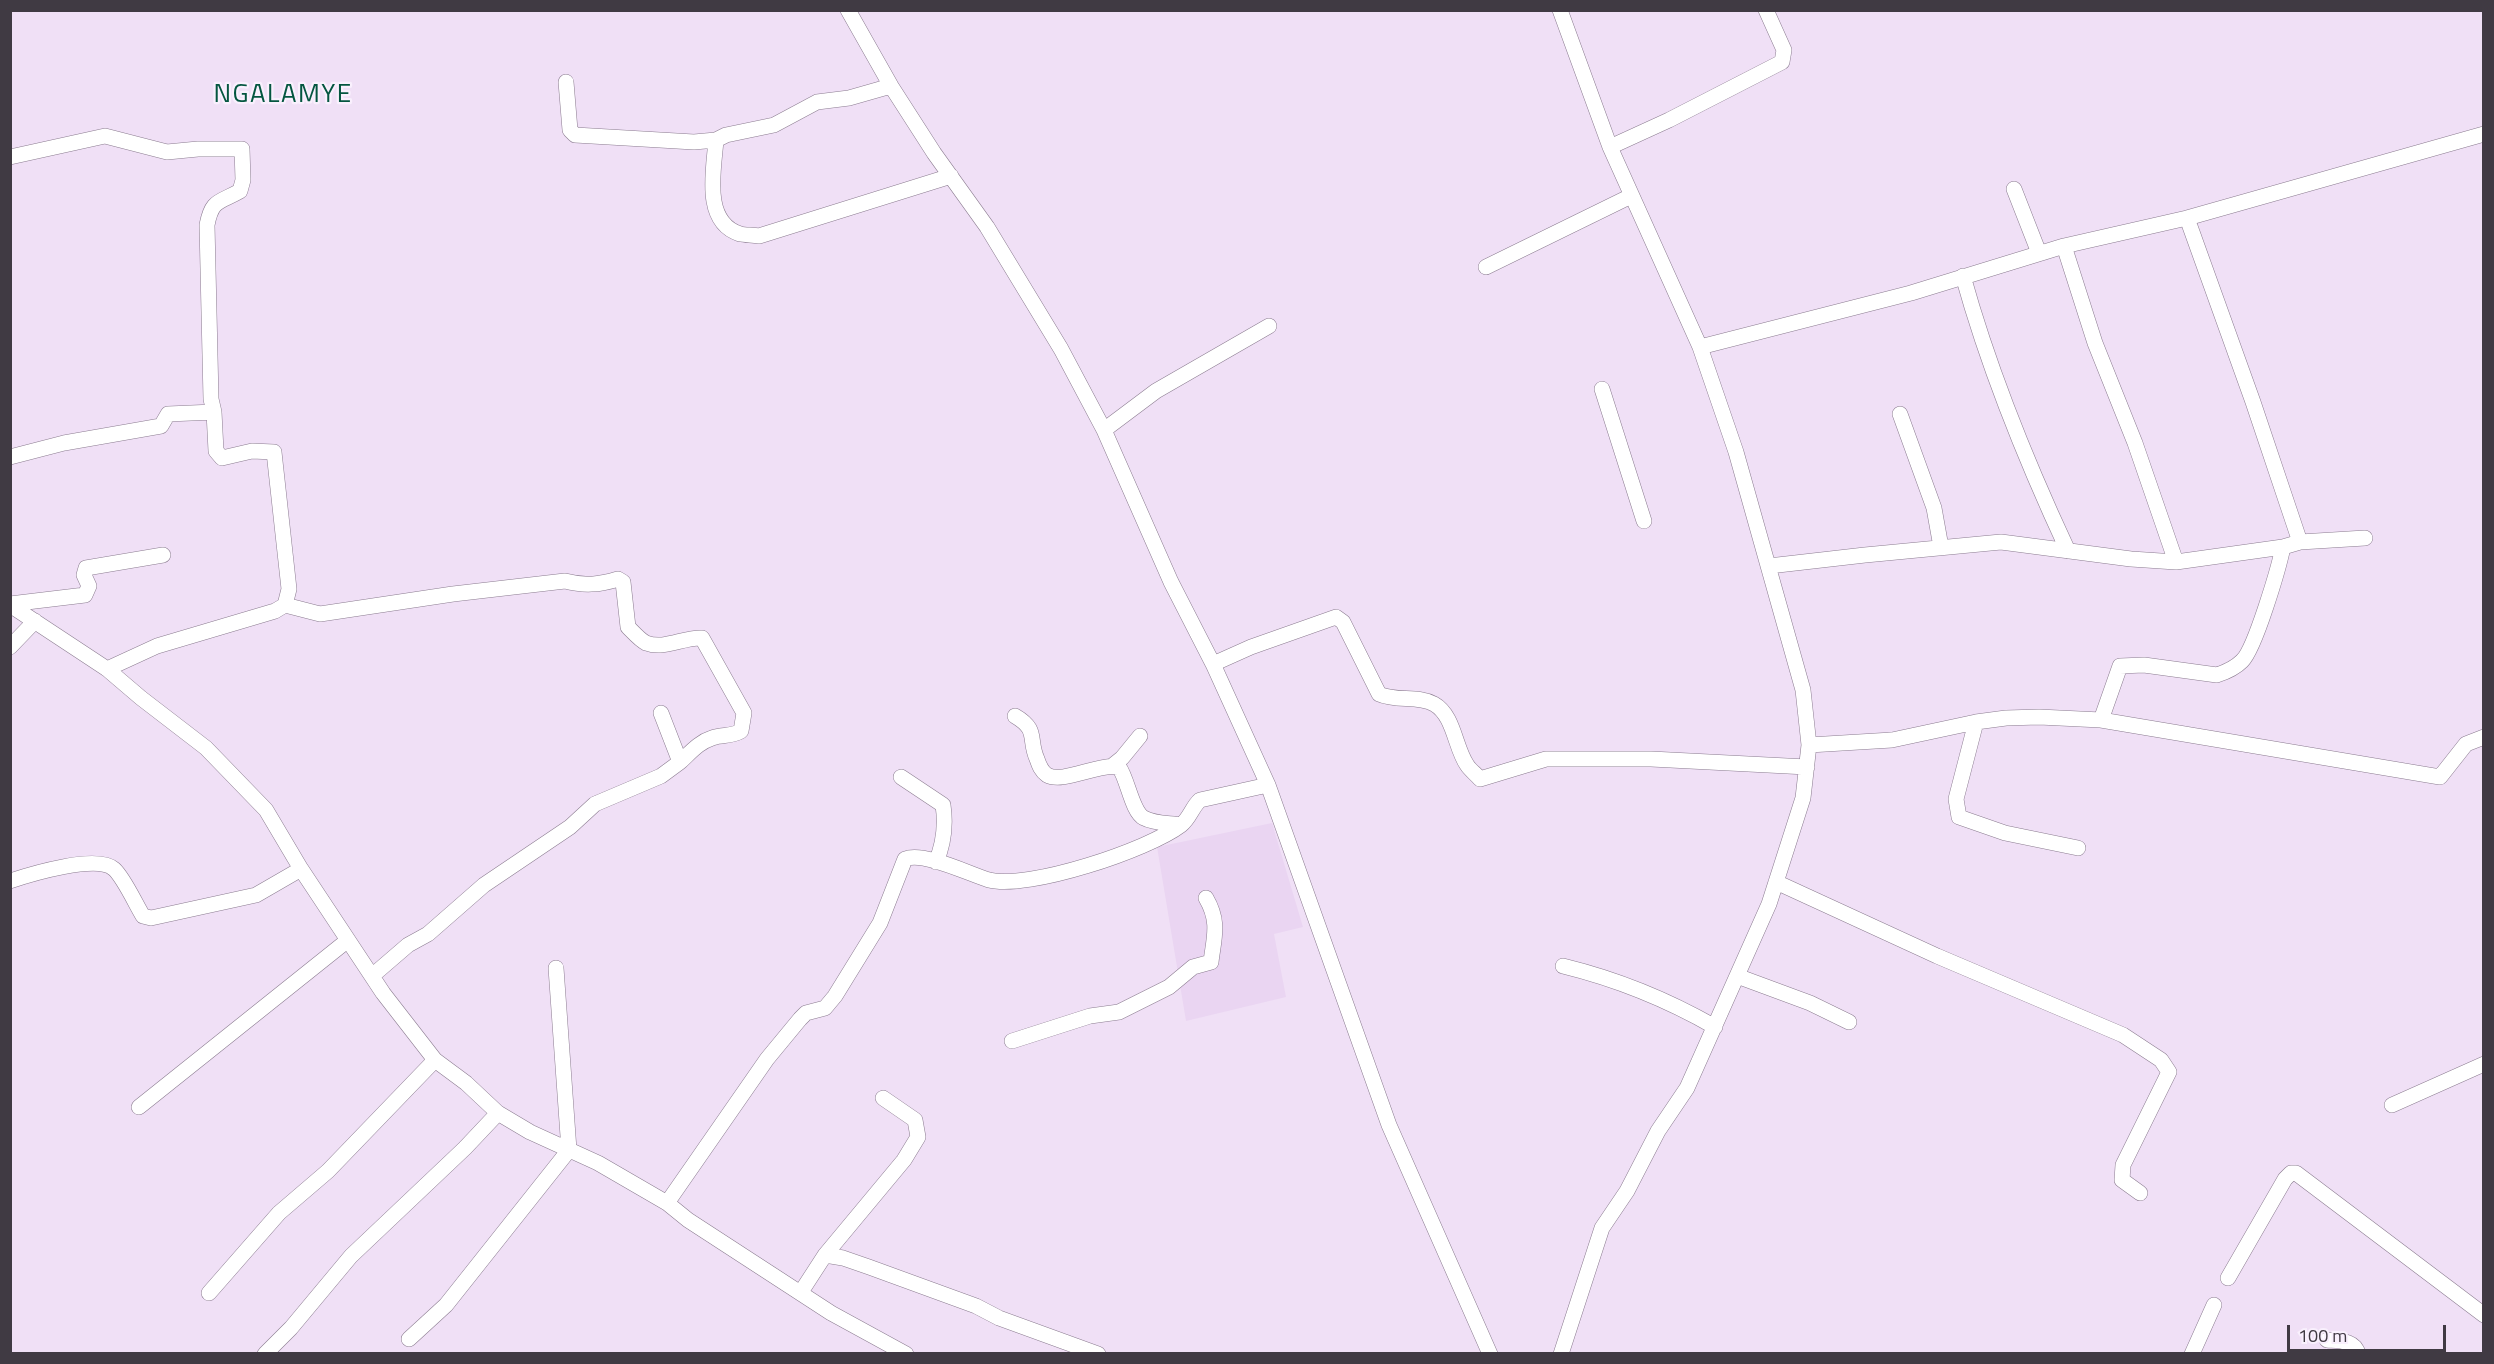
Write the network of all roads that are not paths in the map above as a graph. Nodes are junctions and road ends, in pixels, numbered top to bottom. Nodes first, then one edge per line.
1 (848, 10) edge
2 (1560, 10) edge
3 (1766, 10) edge
4 (566, 82) dead end
5 (891, 86) junction
6 (2484, 134) edge
7 (716, 140) junction
8 (1610, 147) junction
9 (10, 157) edge
10 (951, 176) junction
11 (2014, 189) dead end
12 (1631, 196) junction
13 (2187, 218) junction
14 (2064, 246) junction
15 (2039, 253) junction
16 (1486, 267) dead end
17 (1963, 276) junction
18 (1269, 326) dead end
19 (1700, 347) junction
20 (1602, 389) dead end
21 (214, 412) junction
22 (1900, 414) dead end
23 (1104, 430) junction
24 (10, 457) edge
25 (1644, 521) dead end
26 (2365, 538) dead end
27 (2300, 542) junction
28 (1941, 547) junction
29 (2283, 547) junction
30 (2068, 551) junction
31 (163, 555) dead end
32 (2176, 562) junction
33 (1769, 566) junction
34 (10, 604) edge
35 (285, 605) junction
36 (35, 621) junction
37 (10, 647) edge
38 (1213, 664) junction
39 (107, 669) junction
40 (661, 713) dead end
41 (1015, 716) dead end
42 (2101, 720) junction
43 (1976, 722) junction
44 (1140, 736) dead end
45 (2484, 737) edge
46 (1809, 745) junction
47 (680, 762) junction
48 (1112, 766) junction
49 (1807, 767) junction
50 (901, 777) dead end
51 (1268, 785) junction
52 (1142, 818) junction
53 (1181, 825) junction
54 (1146, 845) junction
55 (2078, 848) dead end
56 (936, 862) junction
57 (301, 869) junction
58 (10, 881) edge
59 (1776, 882) junction
60 (1206, 898) dead end
61 (348, 940) junction
62 (1563, 966) dead end
63 (556, 968) dead end
64 (372, 976) junction
65 (1737, 976) junction
66 (1849, 1022) dead end
67 (1715, 1027) junction
68 (1012, 1041) dead end
69 (435, 1060) junction
70 (2484, 1064) edge
71 (883, 1098) dead end
72 (2392, 1105) dead end
73 (139, 1107) dead end
74 (498, 1113) junction
75 (569, 1150) junction
76 (2140, 1193) dead end
77 (668, 1203) junction
78 (825, 1255) junction
79 (2228, 1278) dead end
80 (801, 1292) junction
81 (209, 1293) dead end
82 (2214, 1305) dead end
83 (2484, 1316) edge
84 (409, 1339) dead end
85 (2327, 1340) dead end
86 (265, 1353) edge
87 (906, 1353) edge
88 (1098, 1353) edge
89 (1490, 1353) edge
90 (1561, 1353) edge
91 (2192, 1353) edge
92 (2358, 1353) edge

1 - 5 street
2 - 8 street
3 - 8 street
4 - 7 street
5 - 7 street
5 - 10 street
6 - 13 street
7 - 10 street
8 - 12 street
9 - 21 street
10 - 23 street
11 - 15 street
12 - 16 street
12 - 19 street
13 - 14 street
13 - 27 street
14 - 15 street
14 - 32 street
15 - 17 street
17 - 19 street
17 - 30 street
18 - 23 street
19 - 33 street
20 - 25 street
21 - 24 street
21 - 35 street
22 - 28 street
23 - 38 street
26 - 27 street
27 - 29 street
28 - 30 street
28 - 33 street
29 - 32 street
29 - 42 street
30 - 32 street
31 - 34 street
33 - 46 street
34 - 36 street
35 - 39 street
35 - 47 street
36 - 37 street
36 - 39 street
38 - 49 street
38 - 51 street
39 - 57 street
40 - 47 street
41 - 48 street
42 - 43 street
42 - 45 street
43 - 46 street
43 - 55 street
44 - 48 street
46 - 49 street
47 - 64 street
48 - 52 street
49 - 59 street
50 - 56 street
51 - 53 street
51 - 89 street
52 - 53 street
52 - 54 street
53 - 54 street
54 - 56 street
56 - 77 street
57 - 58 street
57 - 61 street
59 - 65 street
59 - 76 street
60 - 68 street
61 - 64 street
61 - 73 street
62 - 67 street
63 - 75 street
64 - 69 street
65 - 66 street
65 - 67 street
67 - 90 street
69 - 74 street
69 - 81 street
70 - 72 street
71 - 78 street
74 - 75 street
74 - 86 street
75 - 77 street
75 - 84 street
77 - 80 street
78 - 80 street
78 - 88 street
79 - 83 street
80 - 87 street
82 - 91 street
85 - 92 street

